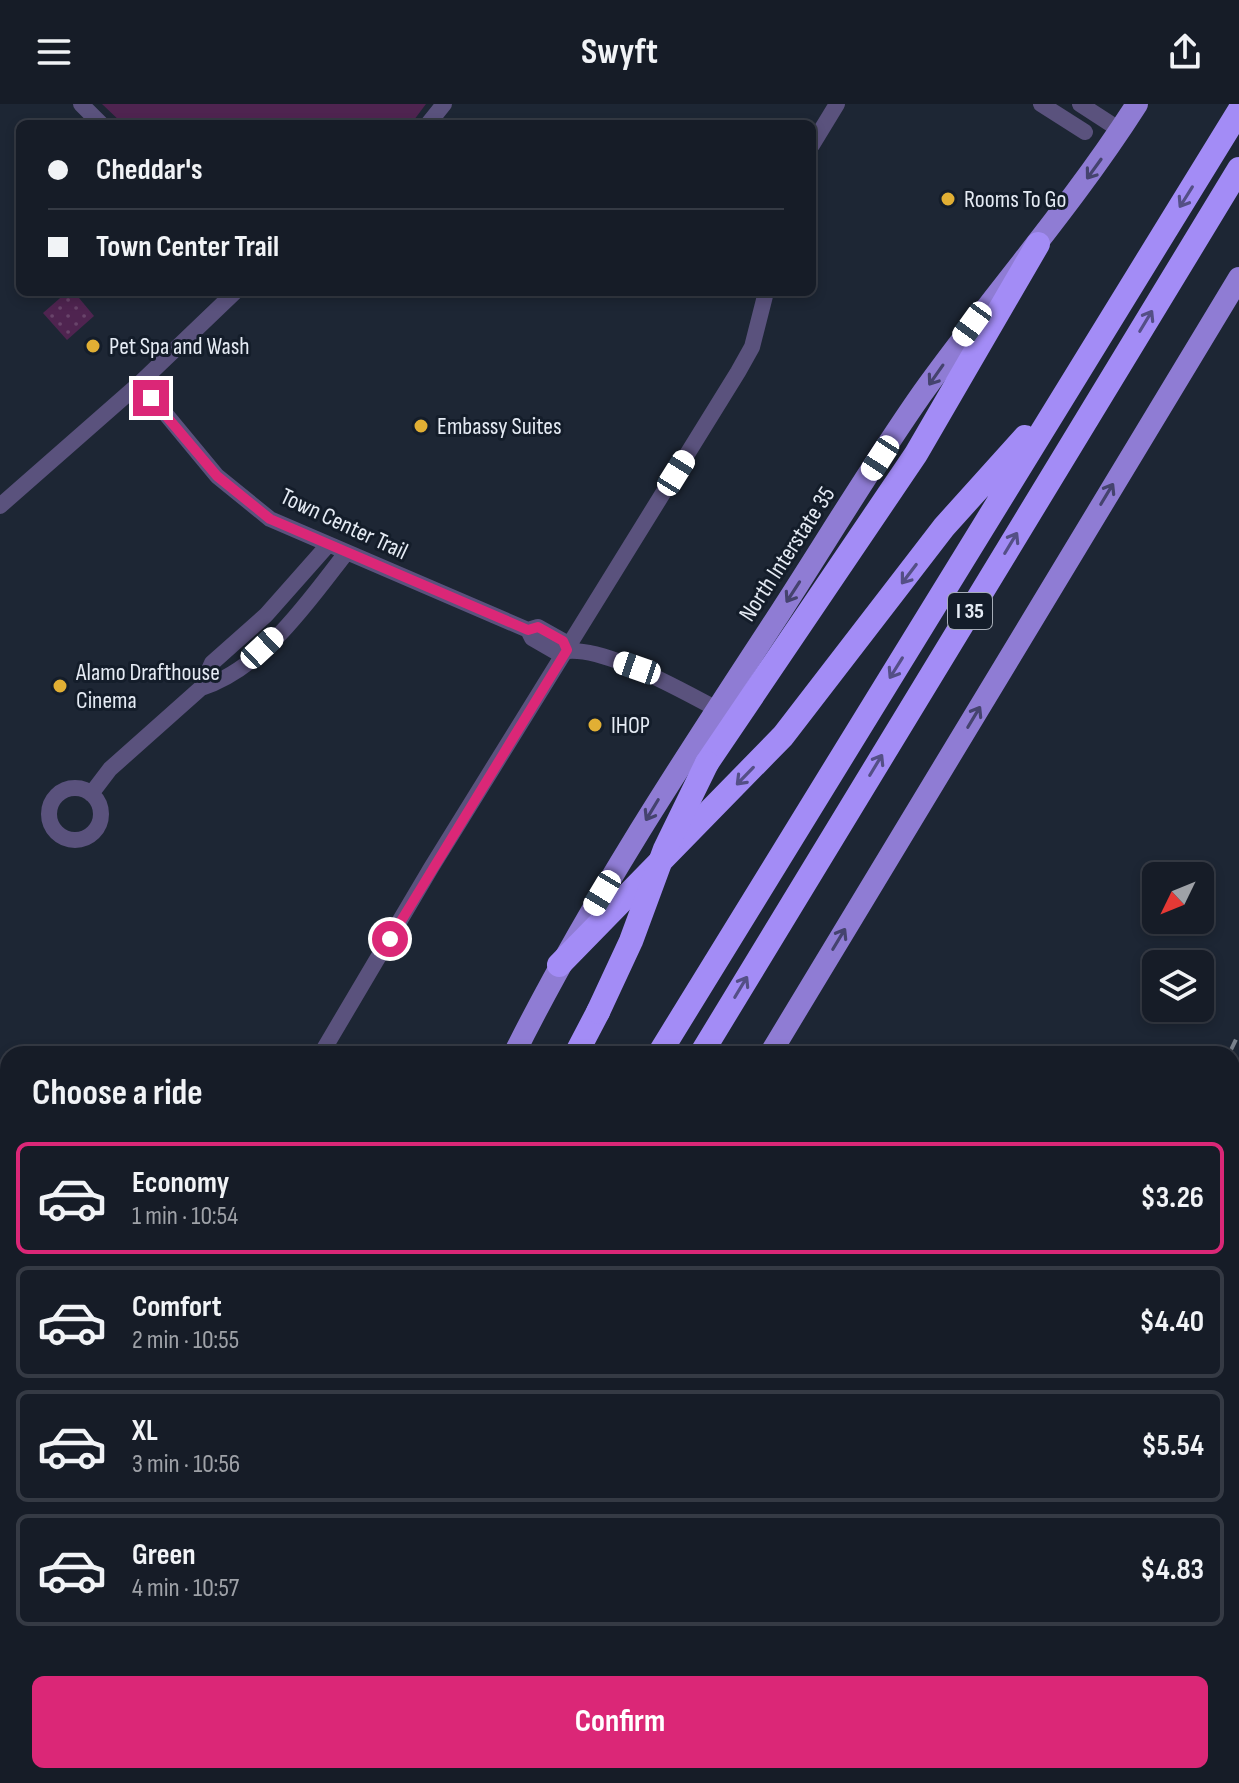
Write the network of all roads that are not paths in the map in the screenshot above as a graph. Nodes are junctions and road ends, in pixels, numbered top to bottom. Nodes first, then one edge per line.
1 (81, 104) edge
2 (444, 104) edge
3 (837, 104) edge
4 (1041, 104) edge
5 (1080, 104) edge
6 (1137, 104) edge
7 (97, 120) edge
8 (431, 120) edge
9 (1233, 121) edge
10 (1120, 130) junction
11 (1085, 132) dead end
12 (816, 138) edge
13 (1239, 169) edge
14 (1038, 244) junction
15 (1239, 278) edge
16 (231, 296) edge
17 (765, 296) edge
18 (140, 383) junction
19 (1069, 388) junction
20 (0, 506) edge
21 (328, 545) junction
22 (346, 553) junction
23 (567, 650) junction
24 (201, 688) junction
25 (717, 709) junction
26 (91, 794) junction
27 (559, 965) junction
28 (326, 1046) edge
29 (518, 1046) edge
30 (580, 1046) edge
31 (664, 1046) edge
32 (706, 1046) edge
33 (775, 1046) edge

1 - 7 street
2 - 8 street
3 - 12 street
4 - 11 street
5 - 10 street
6 - 10 main road, North Interstate 35
9 -> 19 highway, I 35
10 -> 14 main road, North Interstate 35
32 -> 13 highway, I 35
14 -> 25 main road, North Interstate 35
14 - 30 highway, bridge
33 -> 15 main road
16 - 18 street
17 - 23 street
18 - 20 street
18 - 21 street, Town Center Trail
19 -> 27 highway
19 -> 31 highway, I 35
21 - 22 street, Town Center Trail
21 - 24 street
22 - 23 street, Town Center Trail
22 - 24 street
23 - 25 street, Town Center Trail
23 - 28 street
24 - 26 street
25 -> 27 main road, North Interstate 35
26 - 26 street
27 - 29 main road, North Interstate 35

